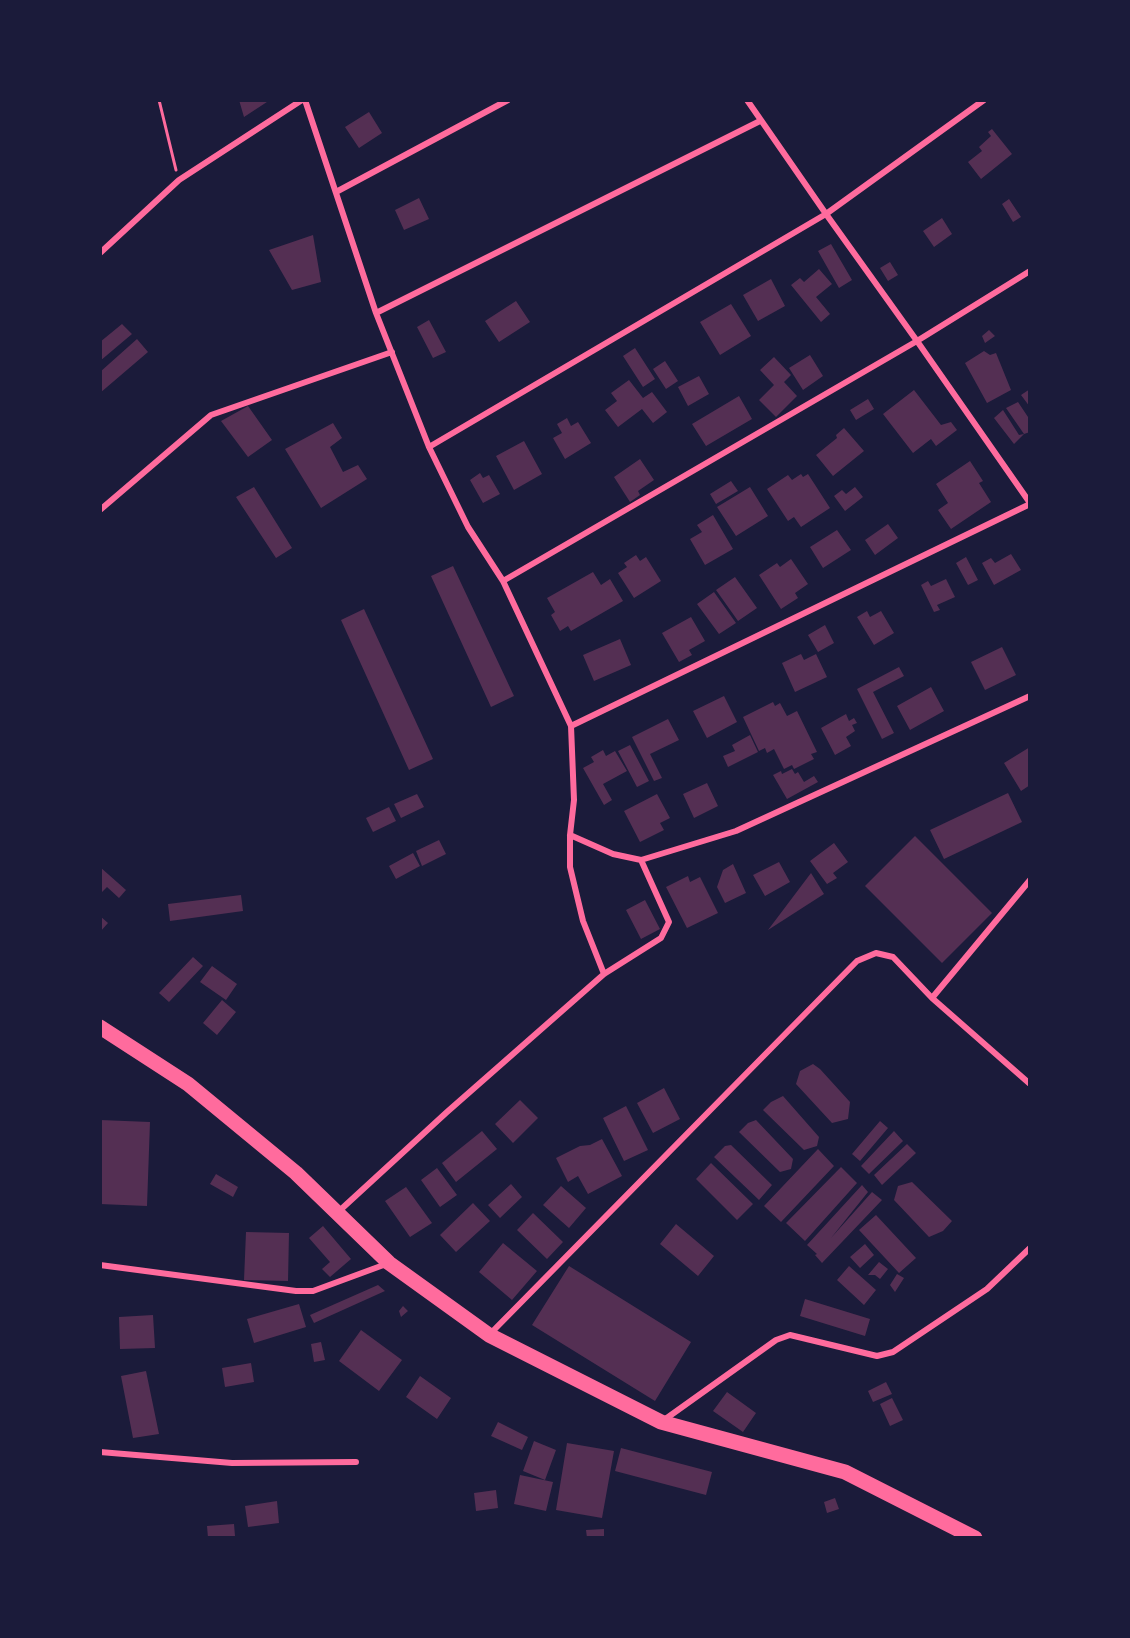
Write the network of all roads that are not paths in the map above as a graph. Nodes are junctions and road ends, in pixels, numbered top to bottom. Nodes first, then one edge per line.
1 (303, 100) edge
2 (508, 100) edge
3 (747, 100) edge
4 (984, 100) edge
5 (760, 121) junction
6 (336, 192) junction
7 (826, 214) junction
8 (100, 253) edge
9 (1029, 272) edge
10 (376, 314) junction
11 (917, 341) junction
12 (392, 352) junction
13 (429, 447) junction
14 (1029, 504) edge
15 (100, 510) edge
16 (503, 581) junction
17 (1029, 696) edge
18 (571, 726) junction
19 (570, 835) junction
20 (641, 860) junction
21 (1029, 880) edge
22 (604, 974) junction
23 (932, 998) junction
24 (100, 1027) edge
25 (1029, 1084) edge
26 (338, 1214) junction
27 (1029, 1248) edge
28 (389, 1263) junction
29 (100, 1264) edge
30 (489, 1335) junction
31 (661, 1422) junction
32 (100, 1452) edge
33 (356, 1462) dead end
34 (975, 1538) edge

1 - 6 street
1 - 8 street
2 - 6 street
3 - 5 street
4 - 7 street
5 - 7 street
5 - 10 street
6 - 10 street
7 - 11 street
7 - 13 street
9 - 11 street
10 - 12 street
11 - 14 street
11 - 16 street
12 - 13 street
12 - 15 street
13 - 16 street
14 - 18 street
16 - 18 street
17 - 20 street
18 - 19 street
19 - 20 street
19 - 22 street
20 - 22 street
21 - 23 street
22 - 26 street
23 - 25 street
23 - 30 street
24 - 26 main road
26 - 28 main road
27 - 31 street
28 - 29 street
28 - 30 main road
30 - 31 main road
31 - 34 main road
32 - 33 street

